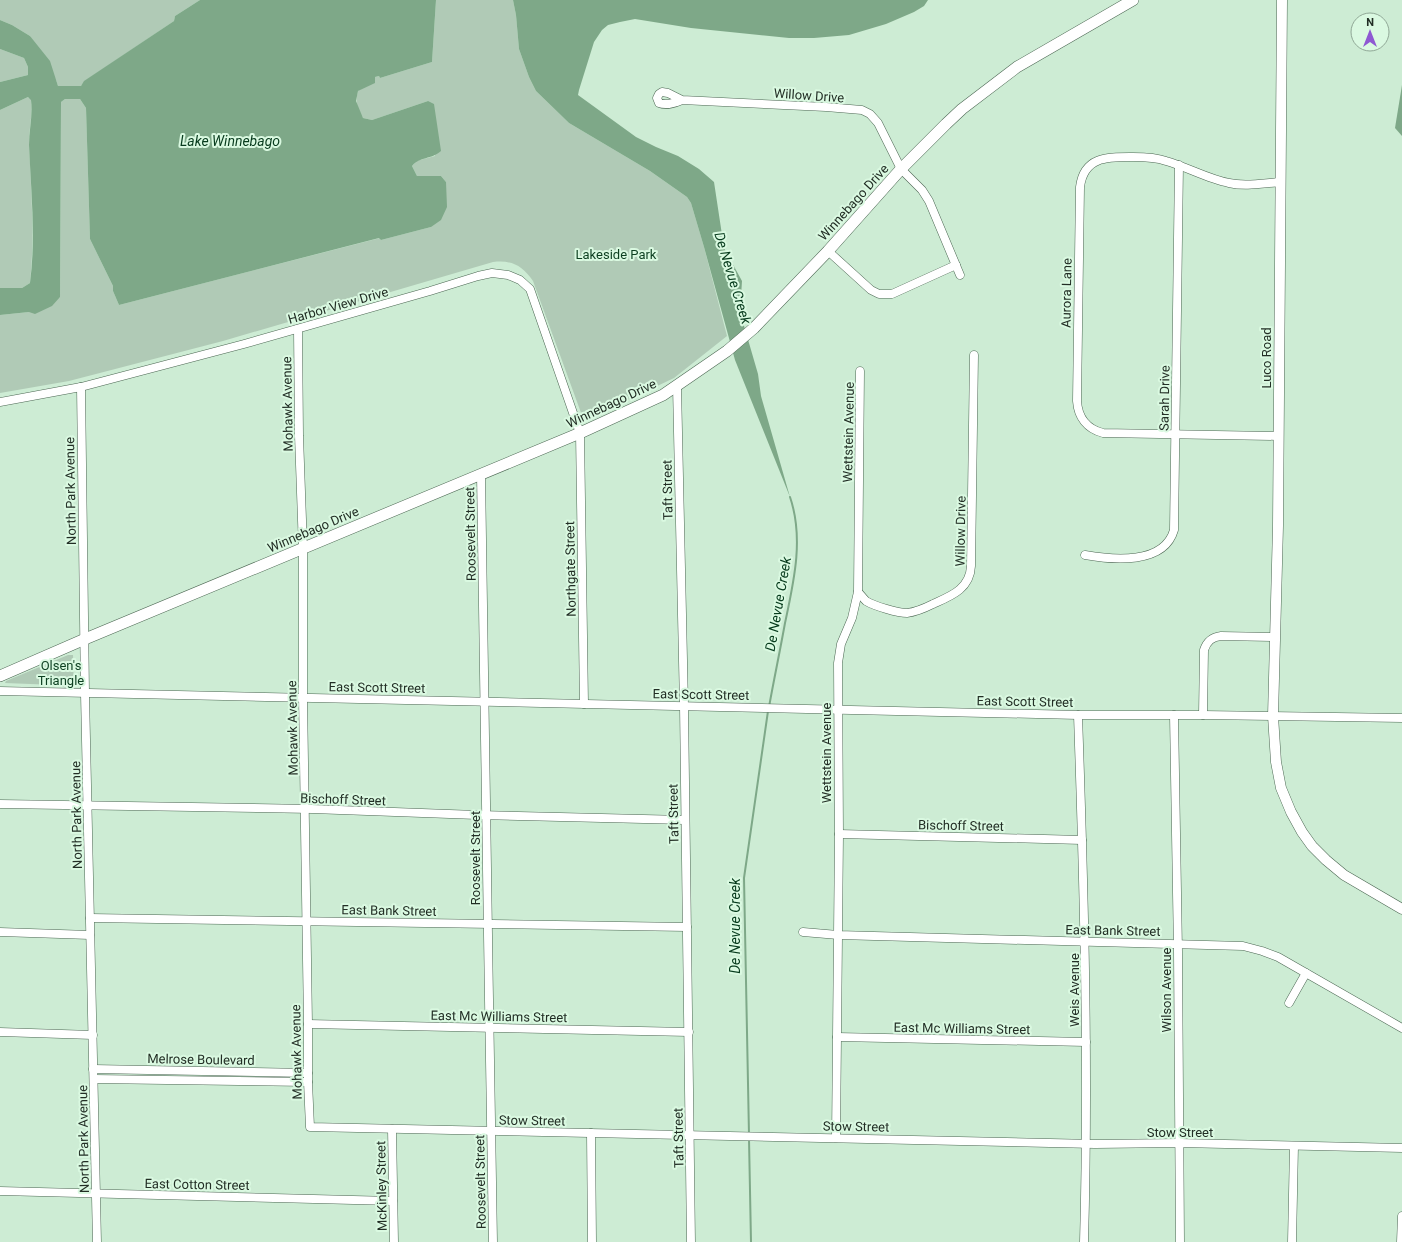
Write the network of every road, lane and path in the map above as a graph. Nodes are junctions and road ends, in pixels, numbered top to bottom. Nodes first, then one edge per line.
1 (1133, 0) edge
2 (1282, 0) edge
3 (682, 100) dead end
4 (1179, 165) junction
5 (901, 170) junction
6 (1281, 182) junction
7 (828, 250) junction
8 (956, 265) junction
9 (960, 275) dead end
10 (298, 329) junction
11 (974, 355) dead end
12 (860, 371) dead end
13 (677, 386) junction
14 (81, 387) junction
15 (0, 402) edge
16 (580, 433) junction
17 (1176, 435) junction
18 (1278, 436) junction
19 (481, 474) junction
20 (303, 548) junction
21 (1085, 555) dead end
22 (858, 592) junction
23 (1276, 637) junction
24 (84, 639) junction
25 (0, 676) edge
26 (0, 691) edge
27 (85, 694) junction
28 (303, 697) junction
29 (485, 701) junction
30 (584, 704) junction
31 (684, 706) junction
32 (838, 709) junction
33 (1078, 715) junction
34 (1174, 715) junction
35 (1203, 715) junction
36 (1273, 716) junction
37 (1402, 718) edge
38 (0, 804) edge
39 (88, 805) junction
40 (305, 809) junction
41 (487, 816) junction
42 (685, 820) junction
43 (839, 834) junction
44 (1082, 840) junction
45 (1402, 909) edge
46 (90, 918) junction
47 (307, 921) junction
48 (487, 924) junction
49 (687, 927) junction
50 (0, 932) edge
51 (803, 932) dead end
52 (90, 935) junction
53 (838, 935) junction
54 (1085, 941) junction
55 (1178, 943) junction
56 (1306, 973) junction
57 (1289, 1003) dead end
58 (308, 1024) junction
59 (490, 1028) junction
60 (1402, 1028) edge
61 (0, 1032) edge
62 (688, 1032) junction
63 (93, 1035) junction
64 (837, 1036) junction
65 (1086, 1042) junction
66 (93, 1069) junction
67 (308, 1073) junction
68 (94, 1079) junction
69 (308, 1082) junction
70 (310, 1127) joint
71 (392, 1129) junction
72 (491, 1131) junction
73 (590, 1133) junction
74 (690, 1135) junction
75 (836, 1138) junction
76 (1179, 1143) junction
77 (1087, 1144) junction
78 (1294, 1146) junction
79 (1402, 1148) edge
80 (0, 1191) edge
81 (96, 1194) junction
82 (393, 1201) junction
83 (1402, 1216) edge
84 (97, 1242) edge
85 (394, 1242) edge
86 (493, 1242) edge
87 (592, 1242) edge
88 (691, 1242) edge
89 (1084, 1242) edge
90 (1180, 1242) edge
91 (1292, 1242) edge
92 (1401, 1242) edge

1 - 5 main road, Winnebago Drive
2 - 6 street, Luco Road
3 - 5 street, Willow Drive
4 - 6 street, Aurora Lane
4 - 17 street, Sarah Drive
4 - 17 street, Aurora Lane
5 - 7 main road, Winnebago Drive
5 - 8 street
6 - 18 street, Luco Road
7 - 8 street
7 - 13 main road, Winnebago Drive
8 - 9 street
10 - 14 street, Harbor View Drive
10 - 16 street, Harbor View Drive
10 - 20 street, Mohawk Avenue
11 - 22 street, Willow Drive
12 - 22 street, Wettstein Avenue
13 - 16 main road, Winnebago Drive
13 - 31 street, Taft Street
14 - 15 street, Harbor View Drive
14 - 24 street, North Park Avenue
16 - 19 main road, Winnebago Drive
16 - 30 street, Northgate Street
17 - 18 street, Aurora Lane
17 - 21 street, Sarah Drive
18 - 23 street, Luco Road
19 - 20 main road, Winnebago Drive
19 - 29 street, Roosevelt Street
20 - 24 main road, Winnebago Drive
20 - 28 street, Mohawk Avenue
22 - 32 street, Wettstein Avenue
23 - 35 street
23 - 36 street, Luco Road
24 - 25 main road, Winnebago Drive
24 - 27 street, North Park Avenue
26 - 27 street, East Scott Street
27 - 28 street, East Scott Street
27 - 39 street, North Park Avenue
28 - 29 street, East Scott Street
28 - 40 street, Mohawk Avenue
29 - 30 street, East Scott Street
29 - 41 street, Roosevelt Street
30 - 31 street, East Scott Street
31 - 32 street, East Scott Street
31 - 42 street, Taft Street
32 - 33 street, East Scott Street
32 - 43 street, Wettstein Avenue
33 - 34 street, East Scott Street
33 - 44 street, Weis Avenue
34 - 35 street, East Scott Street
34 - 55 street, Wilson Avenue
35 - 36 street, East Scott Street
36 - 37 street, East Scott Street
36 - 45 street, Luco Road
38 - 39 street, Bischoff Street
39 - 40 street, Bischoff Street
39 - 46 street, North Park Avenue
40 - 41 street, Bischoff Street
40 - 47 street, Mohawk Avenue
41 - 42 street, Bischoff Street
41 - 48 street, Roosevelt Street
42 - 49 street, Taft Street
43 - 44 street, Bischoff Street
43 - 53 street, Wettstein Avenue
44 - 54 street, Weis Avenue
46 - 47 street, East Bank Street
46 - 52 street, North Park Avenue
47 - 48 street, East Bank Street
47 - 58 street, Mohawk Avenue
48 - 49 street, East Bank Street
48 - 59 street, Roosevelt Street
49 - 62 street, Taft Street
50 - 52 street
51 - 53 street, East Bank Street
52 - 63 street, North Park Avenue
53 - 54 street, East Bank Street
53 - 64 street, Wettstein Avenue
54 - 55 street, East Bank Street
54 - 65 street, Weis Avenue
55 - 56 street, East Bank Street
55 - 76 street, Wilson Avenue
56 - 57 street
56 - 60 street, East Bank Street
58 - 59 street, East Mc Williams Street
58 - 67 street, Mohawk Avenue
59 - 62 street, East Mc Williams Street
59 - 72 street, Roosevelt Street
61 - 63 street
62 - 74 street, Taft Street
63 - 66 street, North Park Avenue
64 - 65 street, East Mc Williams Street
64 - 75 street, Wettstein Avenue
65 - 77 street, Weis Avenue
66 - 67 street, Melrose Boulevard
66 - 68 street, North Park Avenue
67 - 69 street, Mohawk Avenue
68 - 69 street, Melrose Boulevard
68 - 81 street, North Park Avenue
69 - 70 street, Mohawk Avenue
70 - 71 street, Stow Street
71 - 72 street, Stow Street
71 - 82 street, McKinley Street
72 - 73 street, Stow Street
72 - 86 street, Roosevelt Street
73 - 74 street, Stow Street
73 - 87 street
74 - 75 street, Stow Street
74 - 88 street, Taft Street
75 - 77 street, Stow Street
76 - 77 street, Stow Street
76 - 78 street, Stow Street
76 - 90 street, Wilson Avenue
77 - 89 street, Weis Avenue
78 - 79 street, Stow Street
78 - 91 street
80 - 81 street, East Cotton Street
81 - 82 street, East Cotton Street
81 - 84 street, North Park Avenue
82 - 85 street, McKinley Street
83 - 92 street

